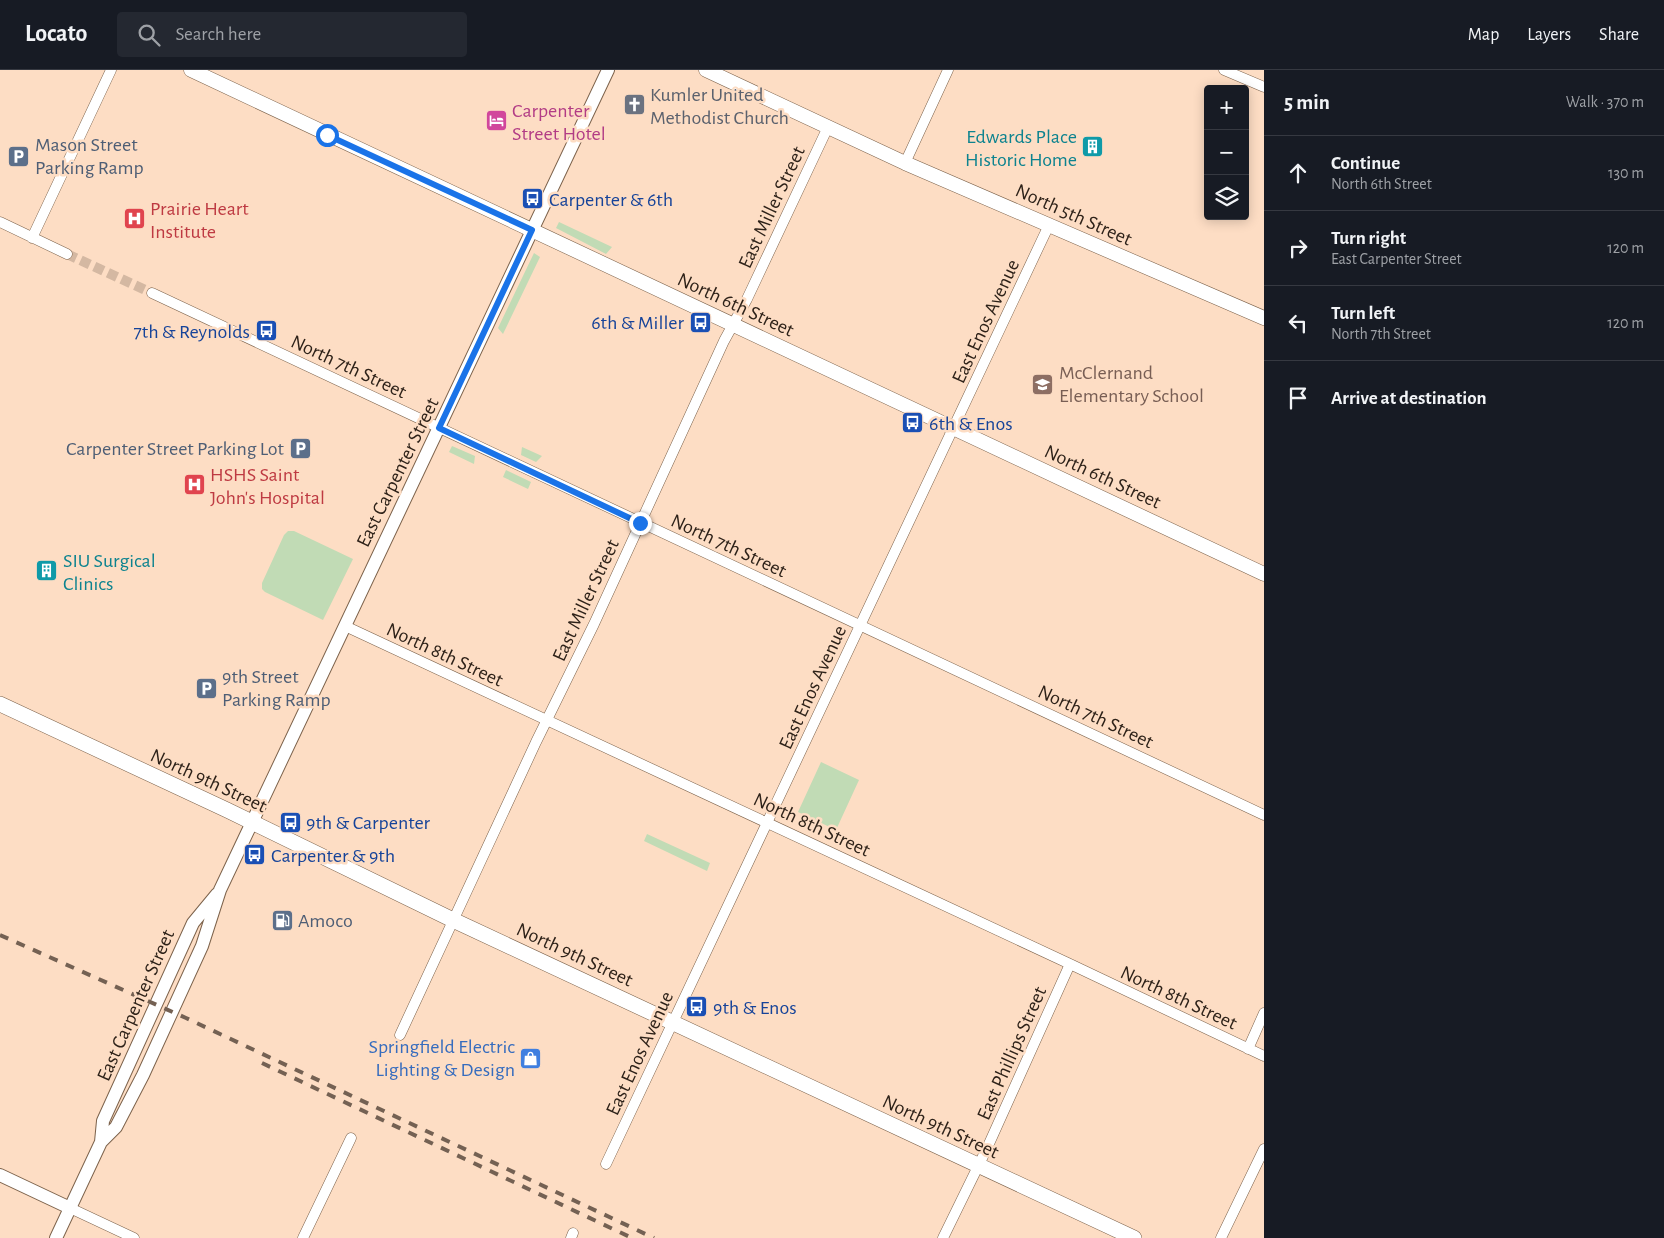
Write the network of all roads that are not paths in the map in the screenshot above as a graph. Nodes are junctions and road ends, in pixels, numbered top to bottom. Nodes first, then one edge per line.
1 (111, 70) edge
2 (191, 70) edge
3 (608, 70) edge
4 (706, 70) edge
5 (948, 70) edge
6 (1224, 70) edge
7 (1264, 87) edge
8 (828, 127) junction
9 (905, 163) junction
10 (0, 222) edge
11 (1049, 225) junction
12 (532, 230) junction
13 (32, 238) junction
14 (67, 254) tunnel mouth
15 (152, 294) tunnel mouth
16 (1264, 318) edge
17 (734, 325) junction
18 (439, 428) junction
19 (953, 428) junction
20 (640, 523) junction
21 (1264, 574) edge
22 (860, 625) junction
23 (345, 626) junction
24 (0, 704) edge
25 (547, 720) junction
26 (1264, 815) edge
27 (252, 823) junction
28 (767, 823) junction
29 (220, 890) junction
30 (453, 920) junction
31 (1070, 964) junction
32 (1264, 1013) edge
33 (672, 1022) junction
34 (400, 1034) dead end
35 (1248, 1049) junction
36 (1264, 1056) edge
37 (351, 1138) dead end
38 (101, 1142) junction
39 (1264, 1149) edge
40 (606, 1164) dead end
41 (978, 1166) junction
42 (0, 1175) edge
43 (70, 1208) junction
44 (56, 1238) edge
45 (134, 1238) edge
46 (303, 1238) edge
47 (943, 1238) edge
48 (1134, 1238) edge
49 (1221, 1238) edge

1 - 13 street
2 - 12 main road, North 6th Street
3 - 12 street, East Carpenter Street
4 - 8 main road, North 5th Street
5 - 9 street
6 - 7 street
8 - 9 main road, North 5th Street
8 - 17 street, East Miller Street
9 - 11 main road, North 5th Street
10 - 13 street
11 - 16 main road, North 5th Street
11 - 19 street, East Enos Avenue
12 - 17 main road, North 6th Street
12 - 18 street, East Carpenter Street
13 - 14 street
15 - 18 street, North 7th Street
17 - 19 main road, North 6th Street
17 - 20 street, East Miller Street
18 - 20 street, North 7th Street
18 - 23 street, East Carpenter Street
19 - 21 main road, North 6th Street
19 - 22 street, East Enos Avenue
20 - 22 street, North 7th Street
20 - 25 street, East Miller Street
22 - 26 street, North 7th Street
22 - 28 street, East Enos Avenue
23 - 25 street, North 8th Street
23 - 27 street, East Carpenter Street
24 - 27 main road, North 9th Street
25 - 28 street, North 8th Street
25 - 30 street, East Miller Street
27 - 29 street, East Carpenter Street
27 - 30 main road, North 9th Street
28 - 31 street, North 8th Street
28 - 33 street, East Enos Avenue
29 - 38 street, East Carpenter Street
29 - 38 street, East Carpenter Street
30 - 33 main road, North 9th Street
30 - 34 street, East Miller Street
31 - 35 street, North 8th Street
31 - 41 street, East Phillips Street
32 - 35 street
33 - 40 street, East Enos Avenue
33 - 41 main road, North 9th Street
35 - 36 street, North 8th Street
37 - 46 street
38 - 43 street, East Carpenter Street
39 - 49 street
41 - 47 street, East Phillips Street
41 - 48 main road, North 9th Street
42 - 43 street
43 - 44 street, East Carpenter Street
43 - 45 street

